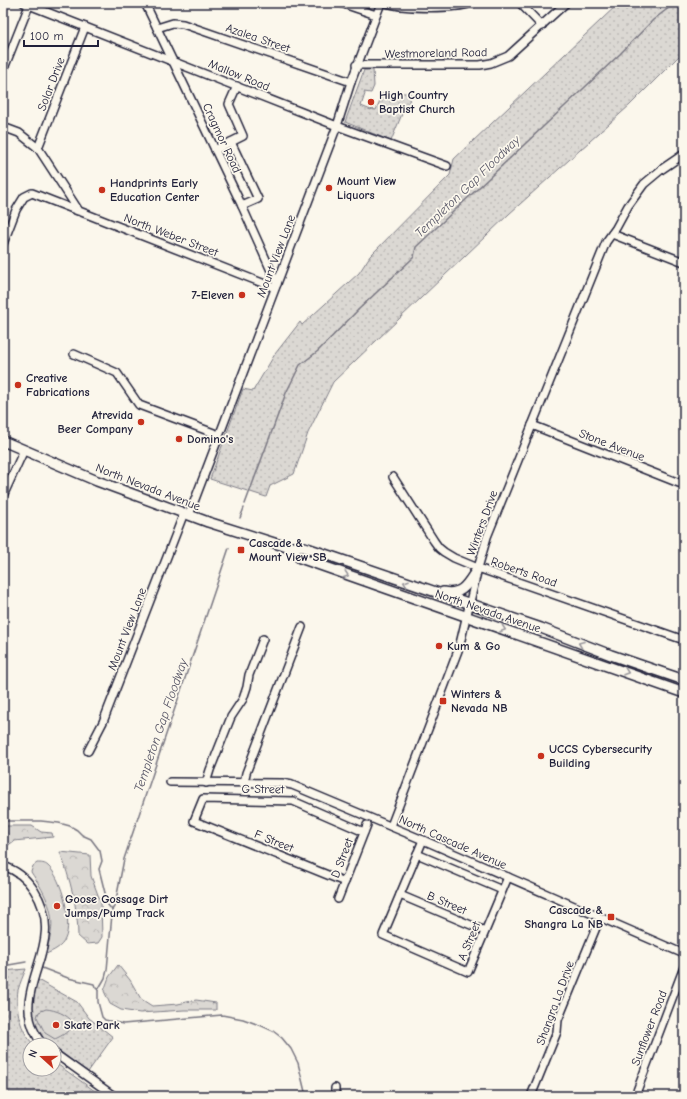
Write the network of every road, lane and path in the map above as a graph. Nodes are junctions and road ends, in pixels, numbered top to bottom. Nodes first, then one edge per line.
1 (145, 3) edge
2 (341, 3) edge
3 (381, 3) edge
4 (386, 3) edge
5 (473, 3) edge
6 (520, 3) edge
7 (566, 3) edge
8 (27, 4) edge
9 (376, 15) junction
10 (542, 26) junction
11 (85, 27) junction
12 (157, 28) junction
13 (173, 61) junction
14 (356, 65) junction
15 (3, 71) edge
16 (350, 82) junction
17 (237, 86) junction
18 (338, 126) junction
19 (3, 127) edge
20 (231, 142) junction
21 (38, 148) junction
22 (215, 150) junction
23 (684, 154) edge
24 (446, 166) dead end
25 (242, 206) junction
26 (78, 211) junction
27 (612, 234) junction
28 (3, 244) edge
29 (684, 262) edge
30 (276, 286) junction
31 (74, 354) dead end
32 (532, 425) junction
33 (219, 435) junction
34 (3, 441) edge
35 (24, 450) junction
36 (393, 477) dead end
37 (684, 485) edge
38 (3, 496) edge
39 (187, 514) junction
40 (286, 547) junction
41 (478, 568) junction
42 (427, 590) junction
43 (470, 604) junction
44 (466, 616) junction
45 (302, 627) dead end
46 (263, 639) dead end
47 (684, 640) edge
48 (612, 655) junction
49 (608, 666) junction
50 (684, 680) edge
51 (684, 693) edge
52 (88, 751) dead end
53 (170, 782) dead end
54 (206, 783) junction
55 (244, 783) junction
56 (194, 821) joint
57 (367, 824) junction
58 (391, 826) junction
59 (423, 840) junction
60 (417, 854) junction
61 (3, 866) edge
62 (508, 877) junction
63 (345, 882) junction
64 (502, 890) junction
65 (400, 895) junction
66 (338, 899) dead end
67 (600, 918) junction
68 (485, 931) junction
69 (684, 954) edge
70 (684, 967) edge
71 (36, 1037) edge
72 (62, 1059) edge
73 (335, 1088) dead end
74 (114, 1096) edge
75 (335, 1096) edge
76 (531, 1096) edge
77 (634, 1096) edge

1 - 12 street, Cragmor Road
2 - 9 street
3 - 9 street, Mount View Lane
4 - 5 street
6 - 10 street
7 - 10 street, Westmoreland Road
8 - 11 street, Mallow Road
8 - 15 street
9 - 14 street, Mount View Lane
10 - 14 street, Westmoreland Road
11 - 13 street, Mallow Road
11 - 21 street, Solar Drive
12 - 13 street, Cragmor Road
12 - 16 street, Azalea Street
13 - 17 street, Mallow Road
13 - 22 street, Cragmor Road
14 - 16 street, Mount View Lane
16 - 18 street, Mount View Lane
17 - 18 street, Mallow Road
17 - 20 street
18 - 24 street, Mallow Road
18 - 30 street, Mount View Lane
19 - 21 street
20 - 22 street
20 - 25 street
21 - 26 street
22 - 25 street, Cragmor Road
23 - 27 street, Winters Drive
25 - 30 street, Cragmor Road
26 - 28 street, North Weber Street
26 - 30 street, North Weber Street
27 - 29 street
27 - 32 street, Winters Drive
30 - 33 street, Mount View Lane
31 - 33 street
32 - 37 street, Stone Avenue
32 - 41 street, Winters Drive
33 - 39 street, Mount View Lane
34 - 35 main road, North Nevada Avenue
35 - 38 street
35 - 39 main road, North Nevada Avenue
36 - 41 street, Roberts Road
39 - 40 main road, North Nevada Avenue
39 - 52 street, Mount View Lane
42 -> 40 main road, North Nevada Avenue
40 -> 44 main road, North Nevada Avenue
41 - 42 main road
41 - 43 street, Winters Drive
41 - 47 street, Roberts Road
42 - 43 main road, North Nevada Avenue
43 - 44 street, Winters Drive
48 -> 43 main road, North Nevada Avenue
44 -> 49 main road, North Nevada Avenue
44 - 58 street, Winters Drive
45 - 55 street
46 - 54 street
48 - 49 street
48 - 50 main road, North Nevada Avenue
49 -> 51 main road, North Nevada Avenue
53 - 54 street, North Cascade Avenue
54 - 55 street, North Cascade Avenue
55 - 57 street, North Cascade Avenue
56 - 57 street, G Street
56 - 63 street, F Street
57 - 58 street, North Cascade Avenue
57 - 63 street, D Street
58 - 59 street, North Cascade Avenue
59 - 60 street
59 - 62 street, North Cascade Avenue
60 - 64 street
60 - 65 street
61 - 71 street
62 - 64 street, A Street
62 - 67 street, North Cascade Avenue
63 - 66 street, D Street
64 - 68 street, A Street
65 - 68 street, B Street
65 - 68 street, A Street
67 - 69 street, North Cascade Avenue
67 - 76 street, Shangra La Drive
70 - 77 street, Sunflower Road
72 - 74 street
73 - 75 street

